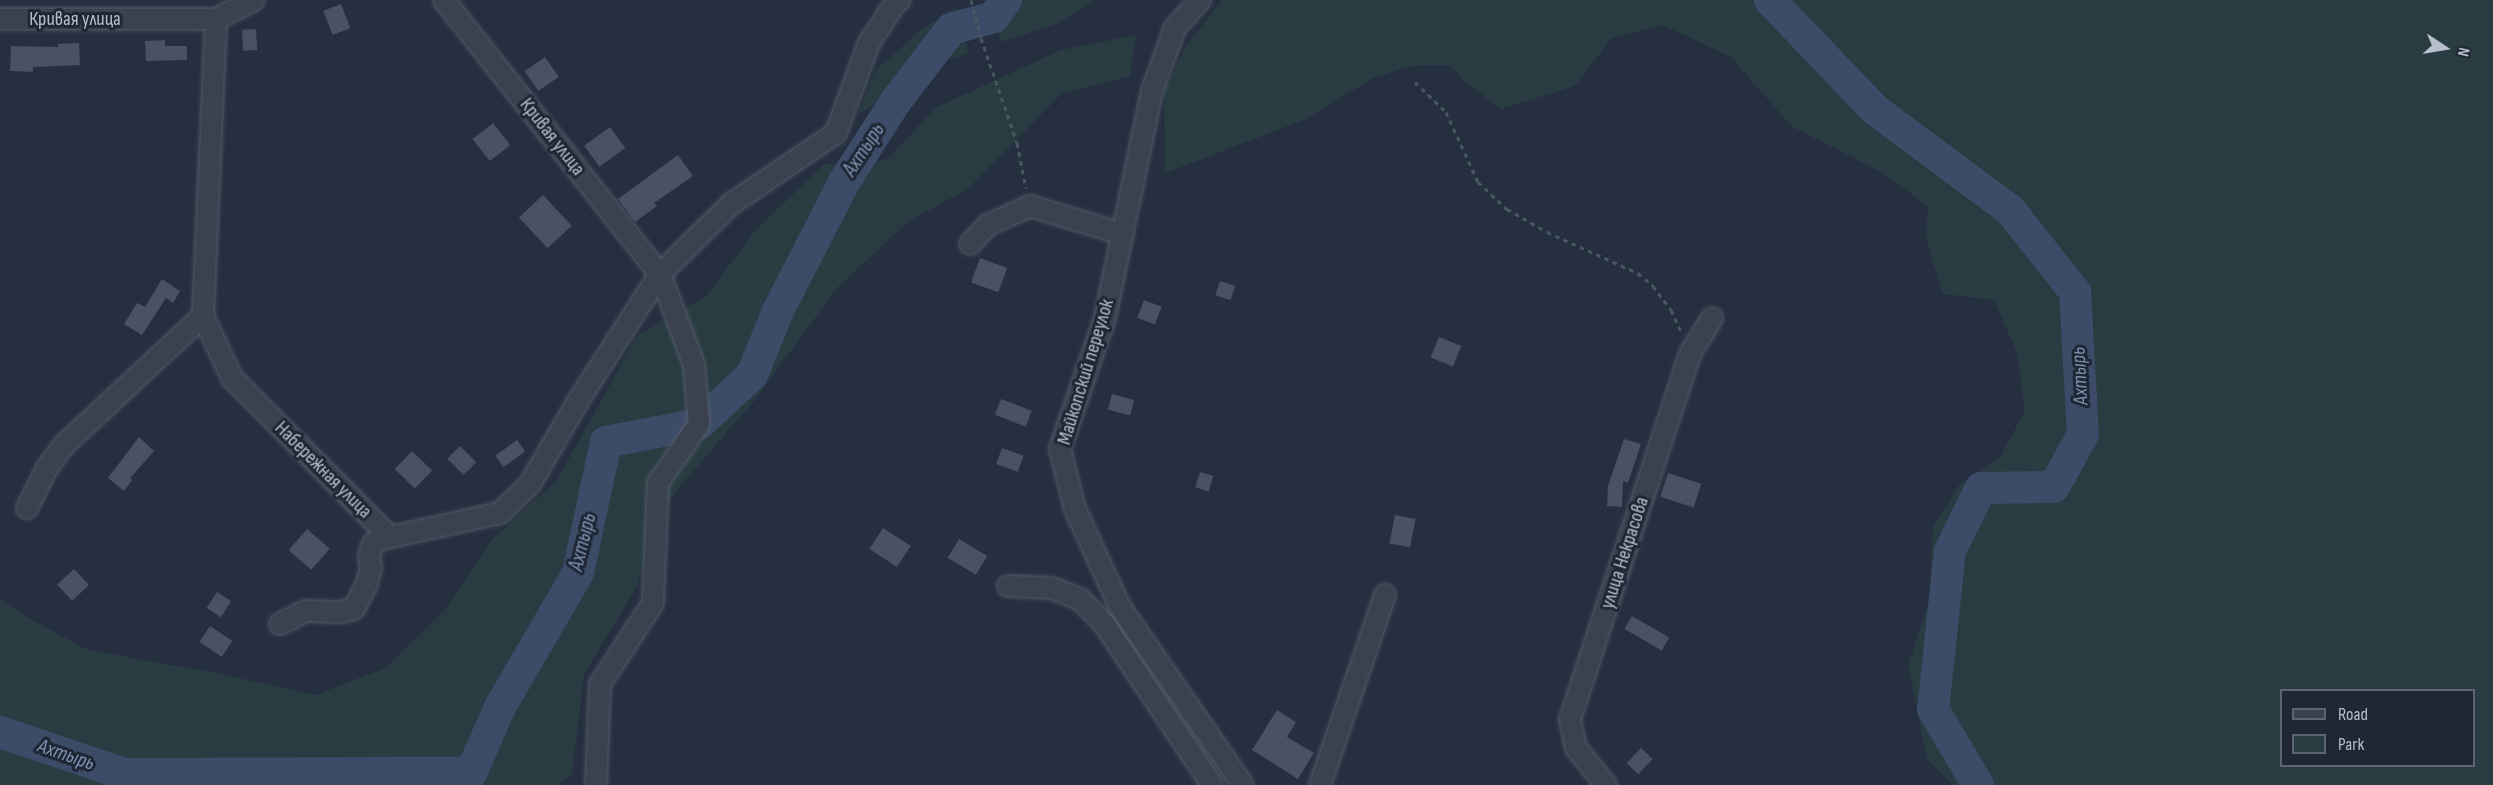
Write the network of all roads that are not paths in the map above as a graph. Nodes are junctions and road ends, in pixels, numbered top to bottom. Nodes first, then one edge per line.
1 (254, 0) edge
2 (444, 0) edge
3 (900, 0) edge
4 (1200, 0) edge
5 (0, 19) edge
6 (216, 19) junction
7 (1123, 234) junction
8 (970, 244) dead end
9 (660, 274) junction
10 (203, 316) junction
11 (1712, 318) dead end
12 (27, 508) dead end
13 (389, 536) junction
14 (1008, 586) dead end
15 (1385, 595) dead end
16 (280, 624) dead end
17 (596, 785) edge
18 (1212, 785) edge
19 (1243, 785) edge
20 (1320, 785) edge
21 (1606, 785) edge

1 - 6 street, Кривая улица
2 - 9 street, Кривая улица
3 - 9 street
4 - 7 street, Майкопский переулок
5 - 6 street, Кривая улица
6 - 10 street, Набережная улица
7 - 8 street
7 - 19 street, Майкопский переулок
9 - 13 street
9 - 17 street, Кривая улица
10 - 12 street
10 - 13 street, Набережная улица
11 - 21 street, улица Некрасова
13 - 16 street
14 - 18 street
15 - 20 street

